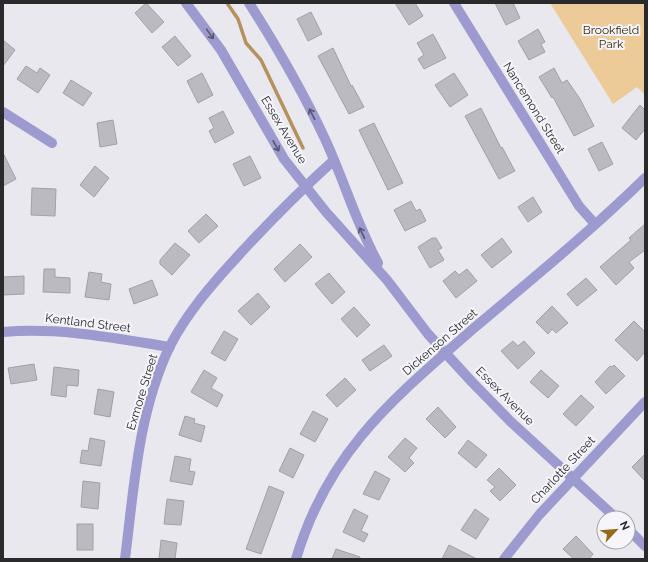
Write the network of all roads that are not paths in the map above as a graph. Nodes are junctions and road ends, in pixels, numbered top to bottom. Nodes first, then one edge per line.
1 (186, 3) edge
2 (249, 3) edge
3 (454, 3) edge
4 (3, 112) edge
5 (52, 143) dead end
6 (334, 160) junction
7 (645, 178) edge
8 (306, 186) junction
9 (595, 224) junction
10 (387, 280) junction
11 (3, 332) edge
12 (170, 347) junction
13 (446, 353) junction
14 (645, 402) edge
15 (573, 479) junction
16 (607, 510) edge
17 (636, 537) edge
18 (645, 546) edge
19 (125, 559) edge
20 (296, 559) edge
21 (504, 559) edge

1 -> 8 street, Essex Avenue
6 -> 2 street, Essex Avenue
3 - 9 street, Nancemond Street
4 - 5 street
6 - 8 street, Exmore Street
10 -> 6 street, Essex Avenue
7 - 9 street, Dickenson Street
8 - 10 street, Essex Avenue
8 - 12 street, Exmore Street
9 - 13 street, Dickenson Street
10 - 13 street, Essex Avenue
11 - 12 street, Kentland Street
12 - 19 street, Exmore Street
13 - 15 street, Essex Avenue
13 - 20 street, Dickenson Street
14 - 15 street, Charlotte Street
15 - 16 street, Essex Avenue
15 - 21 street, Charlotte Street
17 - 18 street

